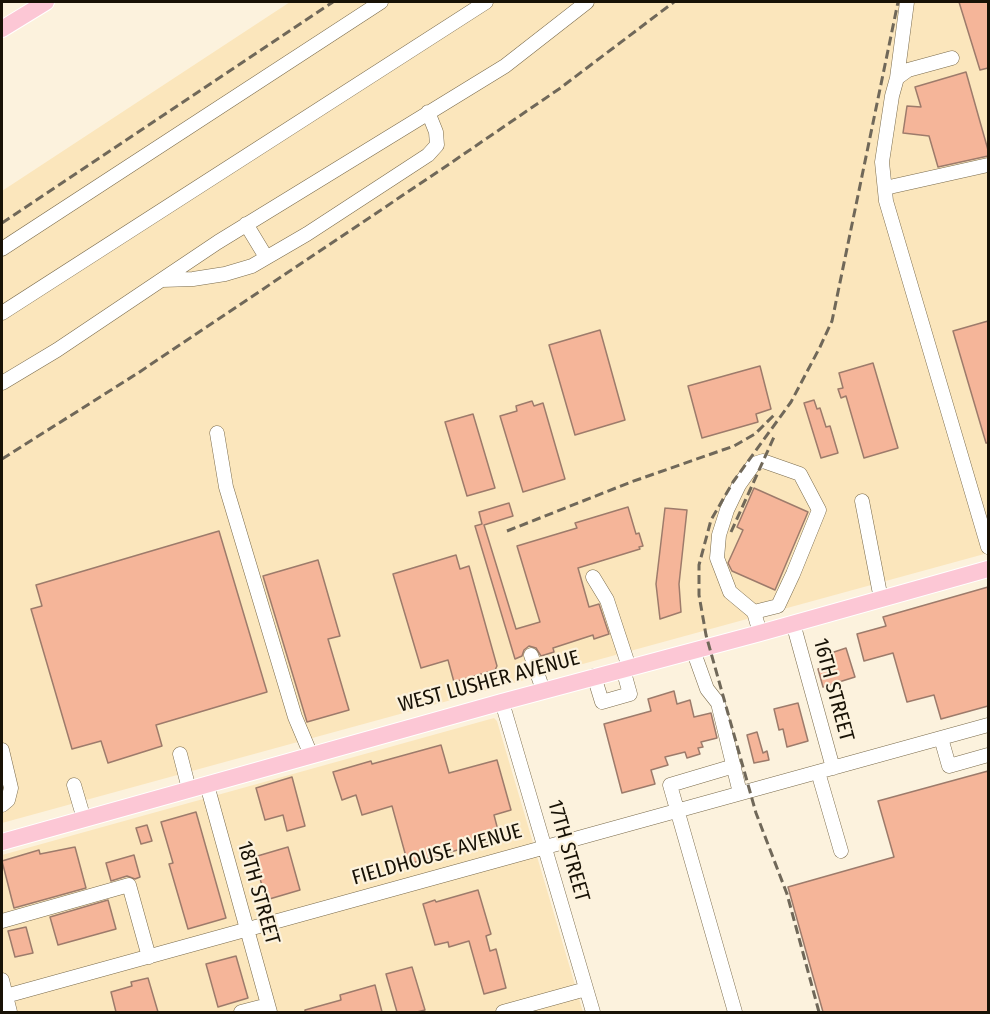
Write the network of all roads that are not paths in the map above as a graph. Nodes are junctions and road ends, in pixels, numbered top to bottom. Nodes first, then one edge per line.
1 (46, 2) edge
2 (381, 2) edge
3 (486, 2) edge
4 (587, 2) edge
5 (907, 2) edge
6 (2, 29) edge
7 (952, 58) dead end
8 (897, 78) junction
9 (428, 112) junction
10 (988, 165) edge
11 (885, 188) junction
12 (246, 224) junction
13 (2, 249) edge
14 (266, 257) junction
15 (160, 280) junction
16 (2, 313) edge
17 (2, 383) edge
18 (217, 433) dead end
19 (862, 501) dead end
20 (988, 547) edge
21 (988, 569) edge
22 (593, 577) dead end
23 (881, 599) junction
24 (754, 612) junction
25 (793, 623) junction
26 (760, 633) junction
27 (693, 650) junction
28 (531, 655) dead end
29 (626, 668) junction
30 (594, 676) junction
31 (543, 690) junction
32 (502, 702) junction
33 (988, 725) edge
34 (941, 738) junction
35 (2, 750) edge
36 (180, 754) dead end
37 (311, 755) junction
38 (988, 755) edge
39 (734, 766) junction
40 (833, 768) junction
41 (818, 772) junction
42 (74, 785) dead end
43 (207, 785) junction
44 (189, 789) junction
45 (740, 794) junction
46 (2, 805) edge
47 (677, 811) junction
48 (84, 819) junction
49 (2, 842) edge
50 (545, 847) junction
51 (841, 851) dead end
52 (2, 921) edge
53 (247, 930) junction
54 (149, 957) junction
55 (2, 980) edge
56 (586, 989) junction
57 (4, 996) edge
58 (269, 1009) edge
59 (10, 1012) edge
60 (241, 1012) edge
61 (503, 1012) edge
62 (593, 1012) edge
63 (735, 1012) edge

1 - 6 main road
2 - 13 street
3 - 16 street
4 - 9 street
5 - 8 street
7 - 8 street
8 - 11 street
9 - 12 street
9 - 14 street
10 - 11 street
11 - 20 street
12 - 14 street
12 - 15 street
14 - 15 street
15 - 17 street
18 - 37 street
19 - 23 street
21 - 23 main road, WEST LUSHER AVENUE
22 - 29 street
23 - 25 main road, WEST LUSHER AVENUE
24 - 24 street
24 - 26 street
25 - 26 main road, WEST LUSHER AVENUE
25 - 40 street, 16TH STREET
26 - 27 main road, WEST LUSHER AVENUE
27 - 29 main road, WEST LUSHER AVENUE
27 - 39 street
28 - 31 street
29 - 30 main road, WEST LUSHER AVENUE
29 - 30 street
30 - 31 main road, WEST LUSHER AVENUE
31 - 32 main road, WEST LUSHER AVENUE
32 - 37 main road, WEST LUSHER AVENUE
32 - 50 street, 17TH STREET
33 - 34 street, FIELDHOUSE AVENUE
34 - 38 street
34 - 40 street, FIELDHOUSE AVENUE
35 - 46 street
36 - 44 street
37 - 43 main road, WEST LUSHER AVENUE
39 - 45 street
39 - 47 street
40 - 41 street, FIELDHOUSE AVENUE
41 - 45 street, FIELDHOUSE AVENUE
41 - 51 street
42 - 48 street
43 - 44 main road, WEST LUSHER AVENUE
43 - 53 street, 18TH STREET
44 - 48 main road, WEST LUSHER AVENUE
45 - 47 street, FIELDHOUSE AVENUE
47 - 50 street, FIELDHOUSE AVENUE
47 - 63 street
48 - 49 main road, WEST LUSHER AVENUE
50 - 53 street, FIELDHOUSE AVENUE
50 - 56 street, 17TH STREET
52 - 54 street
53 - 54 street, FIELDHOUSE AVENUE
53 - 58 street, 18TH STREET
54 - 57 street, FIELDHOUSE AVENUE
55 - 57 street
56 - 61 street
56 - 62 street, 17TH STREET
57 - 59 street
58 - 60 street

